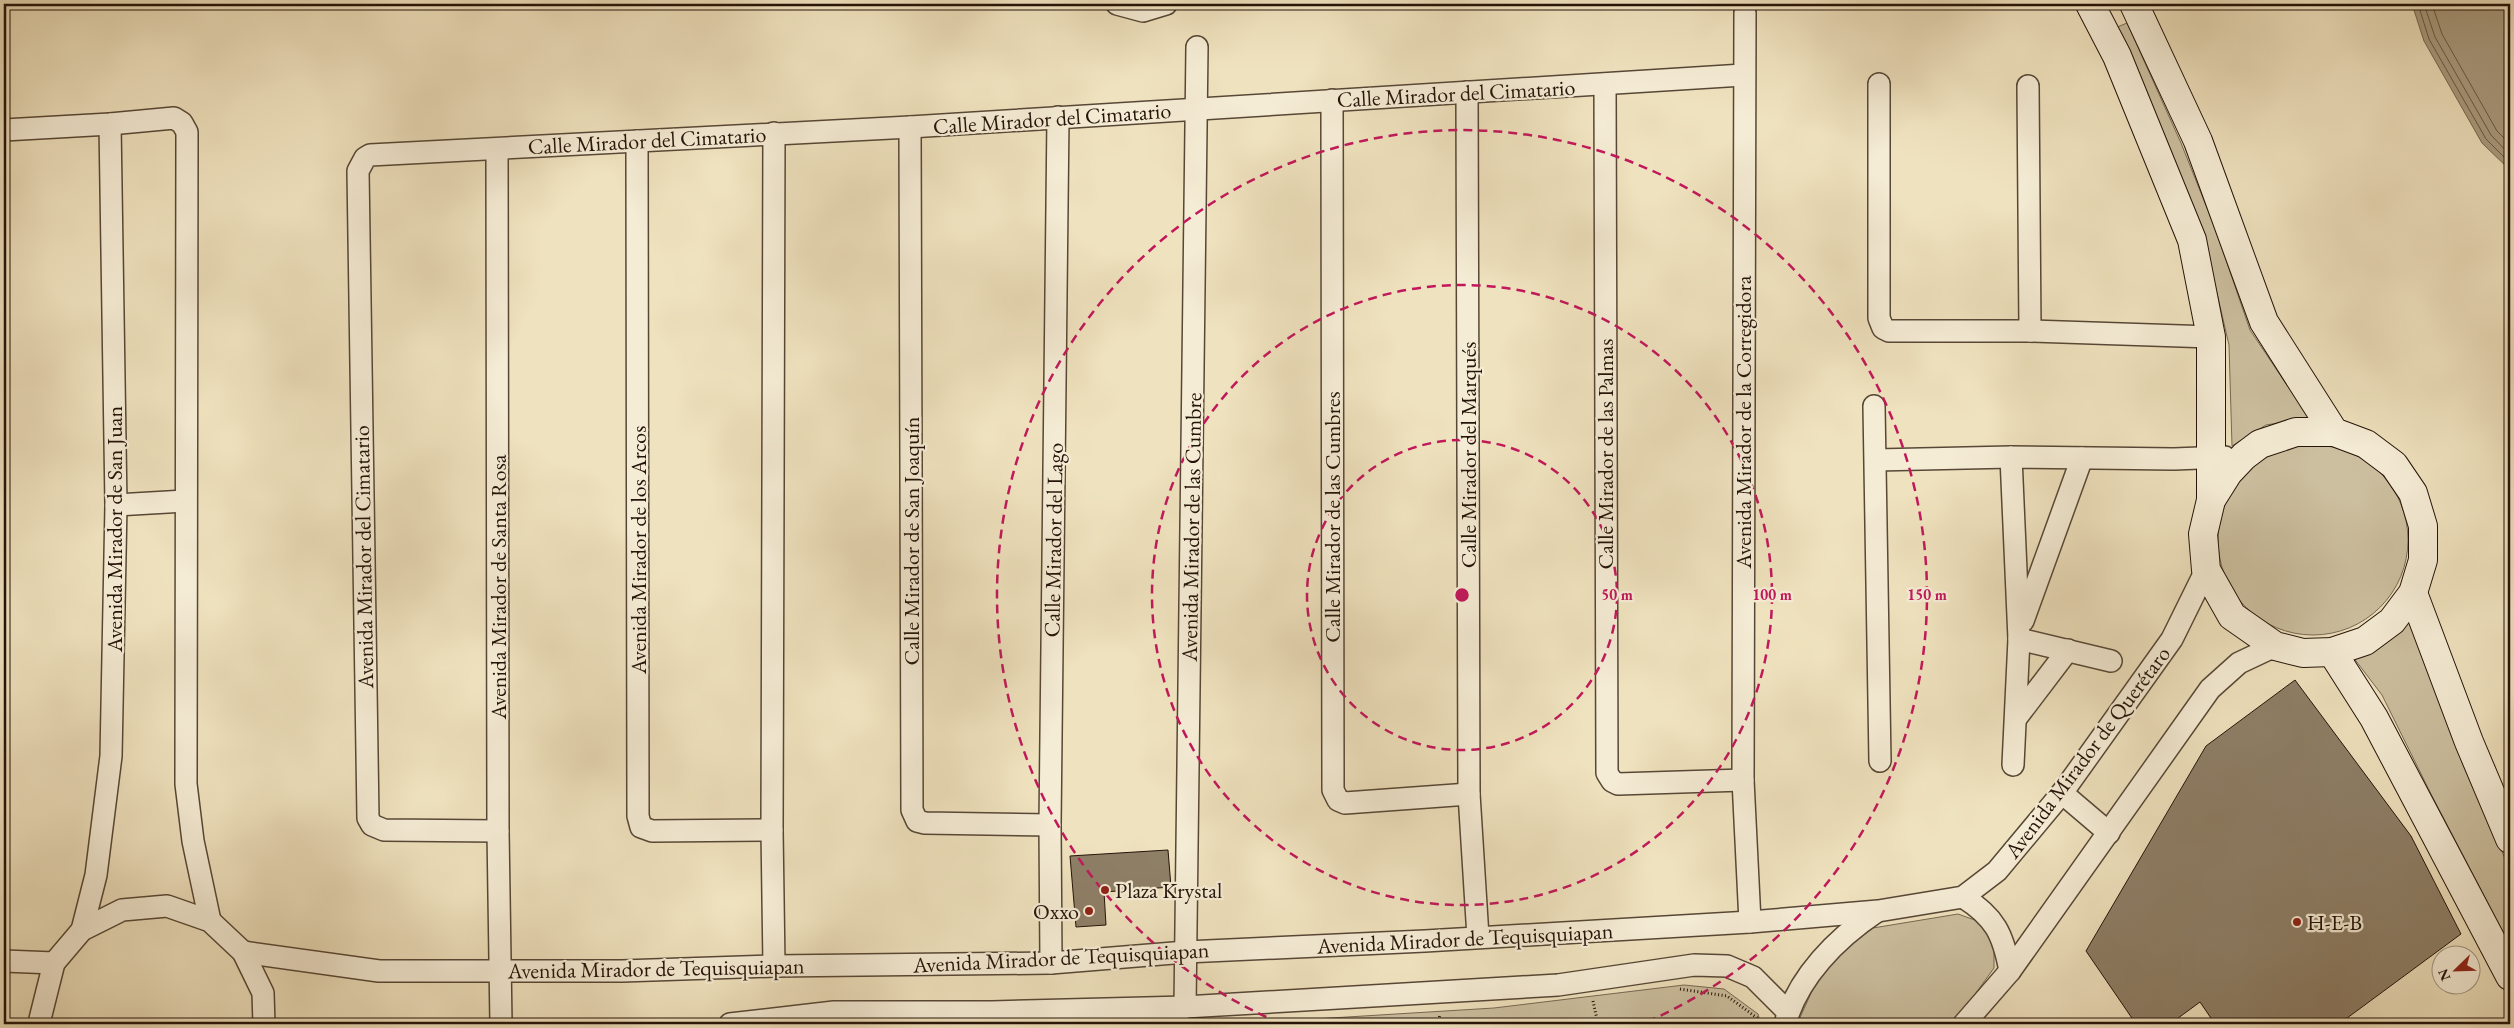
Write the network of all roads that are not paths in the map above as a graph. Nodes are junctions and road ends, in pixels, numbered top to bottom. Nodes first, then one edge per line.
1 (1117, 4) edge
2 (1166, 4) edge
3 (2134, 4) edge
4 (2094, 10) edge
5 (1744, 13) dead end
6 (1197, 47) dead end
7 (1743, 75) junction
8 (1605, 84) junction
9 (1879, 84) dead end
10 (2028, 86) dead end
11 (1467, 92) junction
12 (1332, 100) junction
13 (1196, 109) junction
14 (1058, 118) junction
15 (110, 124) junction
16 (910, 127) junction
17 (4, 130) edge
18 (774, 133) junction
19 (637, 141) junction
20 (497, 149) junction
21 (362, 161) joint
22 (2030, 332) junction
23 (2211, 336) junction
24 (1874, 406) dead end
25 (2334, 432) junction
26 (2244, 456) junction
27 (2011, 457) junction
28 (2082, 458) junction
29 (2212, 458) junction
30 (1876, 460) junction
31 (2211, 500) junction
32 (185, 501) junction
33 (116, 505) junction
34 (2206, 570) junction
35 (2413, 593) junction
36 (2019, 635) junction
37 (2275, 646) junction
38 (2068, 650) junction
39 (2332, 652) junction
40 (2111, 660) dead end
41 (2017, 717) junction
42 (1880, 761) dead end
43 (2013, 765) dead end
44 (1743, 780) junction
45 (2062, 793) junction
46 (1469, 794) junction
47 (1050, 825) junction
48 (772, 830) junction
49 (498, 831) junction
50 (2108, 833) junction
51 (2510, 839) edge
52 (1963, 897) junction
53 (1878, 910) junction
54 (210, 921) junction
55 (1750, 922) junction
56 (82, 930) junction
57 (1478, 937) junction
58 (243, 952) junction
59 (1186, 952) junction
60 (4, 961) edge
61 (54, 963) junction
62 (1051, 963) junction
63 (774, 966) junction
64 (499, 970) junction
65 (2010, 971) junction
66 (2510, 976) edge
67 (1185, 1007) junction
68 (992, 1012) junction
69 (1787, 1018) edge
70 (42, 1024) edge
71 (264, 1024) edge
72 (501, 1024) edge
73 (730, 1024) edge
74 (1031, 1024) edge
75 (1157, 1024) edge
76 (1964, 1024) edge

1 - 2 street
3 - 4 street
3 - 25 street
4 - 23 street
5 - 7 street, Avenida Mirador de la Corregidora
6 - 13 street, Avenida Mirador de las Cumbre
7 - 8 street, Calle Mirador del Cimatario
7 - 44 street, Avenida Mirador de la Corregidora
8 - 11 street, Calle Mirador del Cimatario
8 - 44 street, Calle Mirador de las Palmas
9 - 22 street
10 - 22 street
11 - 12 street, Calle Mirador del Cimatario
11 - 46 street, Calle Mirador del Marqués
12 - 13 street, Calle Mirador del Cimatario
12 - 46 street, Calle Mirador de las Cumbres
13 - 14 street, Calle Mirador del Cimatario
13 - 59 street, Avenida Mirador de las Cumbre
14 - 16 street, Calle Mirador del Cimatario
14 - 47 street, Calle Mirador del Lago
15 - 17 street
15 - 32 street
15 - 33 street, Avenida Mirador de San Juan
16 - 18 street, Calle Mirador del Cimatario
16 - 47 street, Calle Mirador de San Joaquín
18 - 19 street, Calle Mirador del Cimatario
18 - 48 street
19 - 20 street, Calle Mirador del Cimatario
19 - 48 street, Avenida Mirador de los Arcos
20 - 21 street, Calle Mirador del Cimatario
20 - 49 street, Avenida Mirador de Santa Rosa
21 - 49 street, Avenida Mirador del Cimatario
22 - 23 street
23 - 29 street
24 - 30 street
25 - 26 street
25 - 35 street
26 - 29 street
26 - 31 street
27 - 28 street
27 - 30 street
27 - 36 street
28 - 29 street
28 - 36 street
29 - 31 street
30 - 42 street
31 - 34 street
32 - 33 street
32 - 54 street
33 - 56 street, Avenida Mirador de San Juan
34 - 37 street
34 - 45 street, Avenida Mirador de Querétaro
35 - 39 street
35 - 51 street
36 - 38 street
36 - 41 street
37 - 39 street
37 - 50 street
38 - 40 street
38 - 41 street
39 - 66 street
41 - 43 street
44 - 55 street, Avenida Mirador de la Corregidora
45 - 50 street
45 - 52 street, Avenida Mirador de Querétaro
46 - 57 street, Calle Mirador del Marqués
47 - 62 street, Calle Mirador del Lago
48 - 63 street
49 - 64 street, Avenida Mirador de Santa Rosa
50 - 65 street
52 - 53 street, Avenida Mirador de Querétaro
52 - 65 street
53 - 55 street, Avenida Mirador de Tequisquiapan
53 - 69 street, Avenida Mirador de Querétaro
54 - 56 street
54 - 58 street
55 - 57 street, Avenida Mirador de Tequisquiapan
56 - 61 street
57 - 59 street, Avenida Mirador de Tequisquiapan
58 - 64 street, Avenida Mirador de Tequisquiapan
58 - 71 street
59 - 62 street, Avenida Mirador de Tequisquiapan
59 - 67 street, Avenida Mirador de las Cumbre
60 - 61 street
61 - 70 street
62 - 63 street, Avenida Mirador de Tequisquiapan
63 - 64 street, Avenida Mirador de Tequisquiapan
64 - 72 street, Avenida Mirador de Santa Rosa
65 - 76 street
67 - 68 street, Avenida Mirador de Tequisquiapan
67 - 69 street, Avenida Mirador de Tequisquiapan
67 - 75 street
68 - 73 street, Avenida Mirador de Tequisquiapan
68 - 74 street

